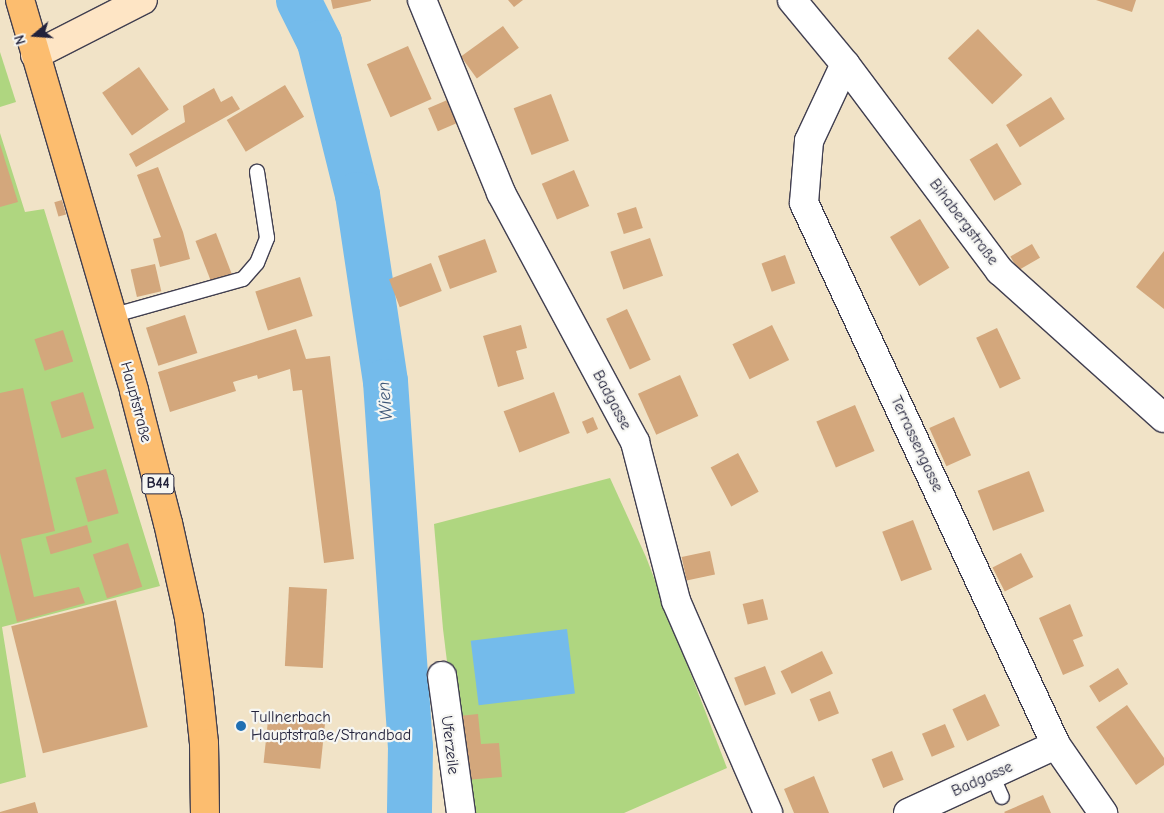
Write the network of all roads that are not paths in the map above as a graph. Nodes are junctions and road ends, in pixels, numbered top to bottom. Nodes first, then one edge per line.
1 (20, 0) edge
2 (143, 0) edge
3 (422, 0) edge
4 (792, 0) edge
5 (35, 54) junction
6 (845, 64) junction
7 (257, 172) dead end
8 (111, 316) junction
9 (1164, 418) edge
10 (442, 676) dead end
11 (1056, 745) junction
12 (917, 811) edge
13 (205, 813) edge
14 (460, 813) edge
15 (768, 813) edge
16 (1102, 813) edge

1 - 5 main road, Hauptstraße / B44
2 - 5 street
3 - 15 street, Badgasse
4 - 6 street, Bihabergstraße
5 - 8 main road, Hauptstraße / B44
6 - 9 street, Bihabergstraße
6 - 11 street, Terrassengasse
7 - 8 lane
8 - 13 main road, Hauptstraße / B44
10 - 14 street, Uferzeile
11 - 12 street, Badgasse
11 - 16 street, Terrassengasse

